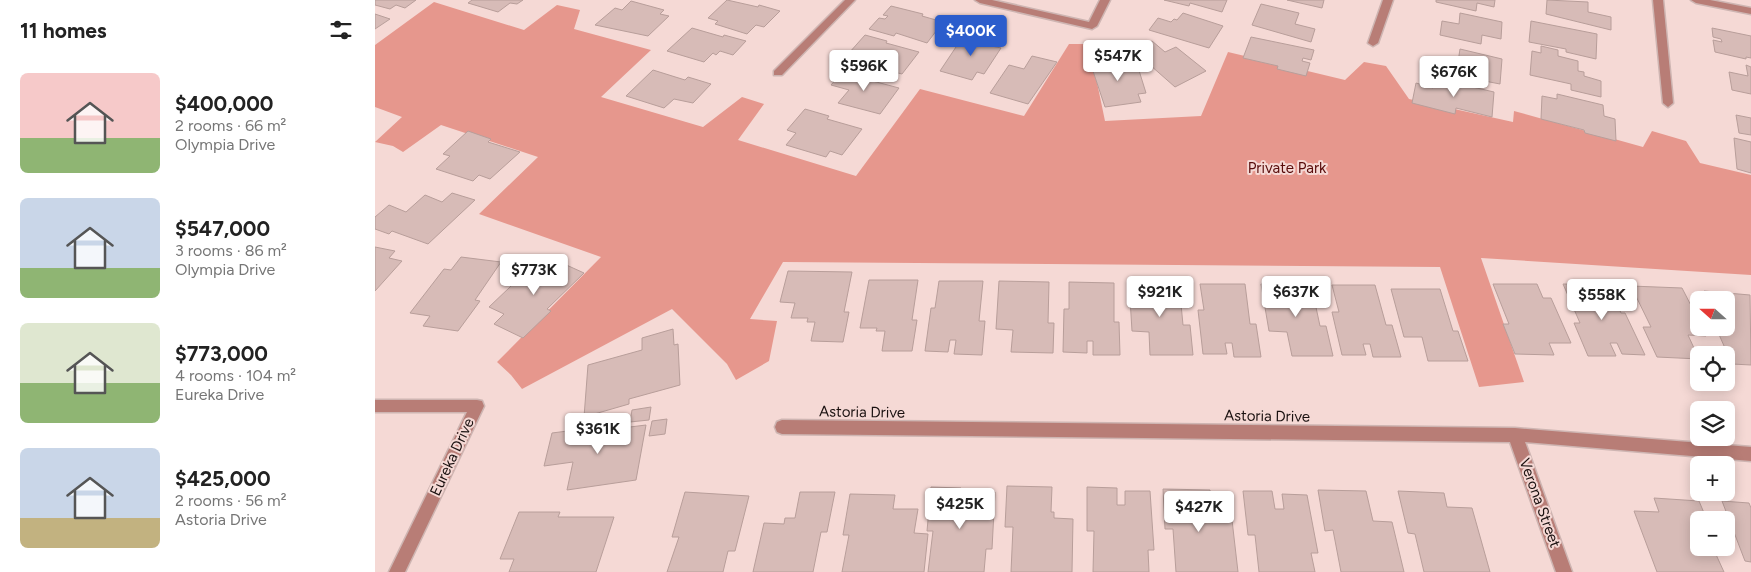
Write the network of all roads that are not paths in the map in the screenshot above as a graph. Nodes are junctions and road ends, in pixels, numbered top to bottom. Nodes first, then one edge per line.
1 (850, 0) edge
2 (980, 0) edge
3 (1105, 0) edge
4 (1388, 0) edge
5 (1658, 0) edge
6 (1696, 0) edge
7 (1751, 11) edge
8 (1373, 43) dead end
9 (778, 73) dead end
10 (1668, 103) dead end
11 (375, 406) edge
12 (782, 428) dead end
13 (1515, 435) junction
14 (1751, 454) edge
15 (397, 572) edge
16 (1564, 572) edge

1 - 9 street
2 - 3 street
4 - 8 street
5 - 10 street
6 - 7 street
11 - 15 street, Eureka Drive
12 - 13 street, Astoria Drive
13 - 14 street, Astoria Drive
13 - 16 street, Verona Street

